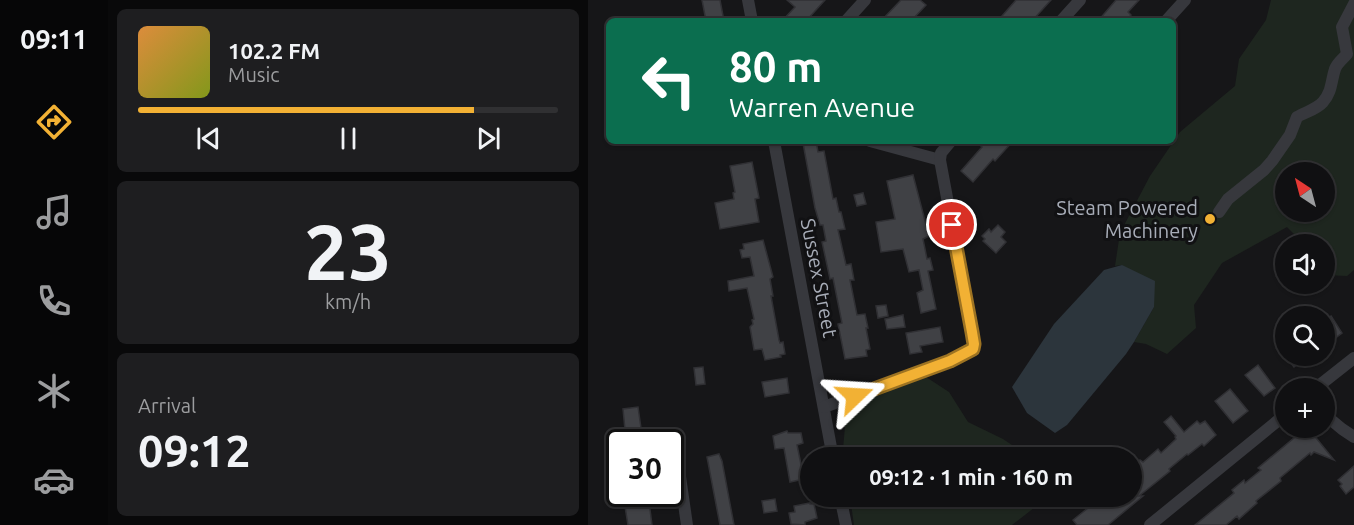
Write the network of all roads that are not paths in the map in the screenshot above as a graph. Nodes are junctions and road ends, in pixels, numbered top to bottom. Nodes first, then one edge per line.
1 (865, 0) edge
2 (1080, 0) edge
3 (1185, 0) edge
4 (751, 2) edge
5 (1354, 3) edge
6 (752, 18) edge
7 (849, 18) edge
8 (1064, 18) edge
9 (1169, 18) edge
10 (775, 144) edge
11 (881, 144) edge
12 (948, 144) edge
13 (940, 160) junction
14 (1220, 212) dead end
15 (1354, 358) edge
16 (1329, 378) edge
17 (824, 407) junction
18 (1275, 423) edge
19 (1335, 423) edge
20 (1354, 437) edge
21 (831, 447) edge
22 (684, 504) edge
23 (842, 507) edge
24 (687, 525) edge
25 (846, 525) edge
26 (1150, 525) edge

1 - 7 street
2 - 8 street
3 - 9 street
4 - 6 street
5 - 14 street
10 - 17 street, Sussex Street
11 - 13 street
12 - 13 street
13 - 17 street
15 - 16 street
17 - 21 street, Sussex Street
18 - 26 street
19 - 20 street
22 - 24 street
23 - 25 street

